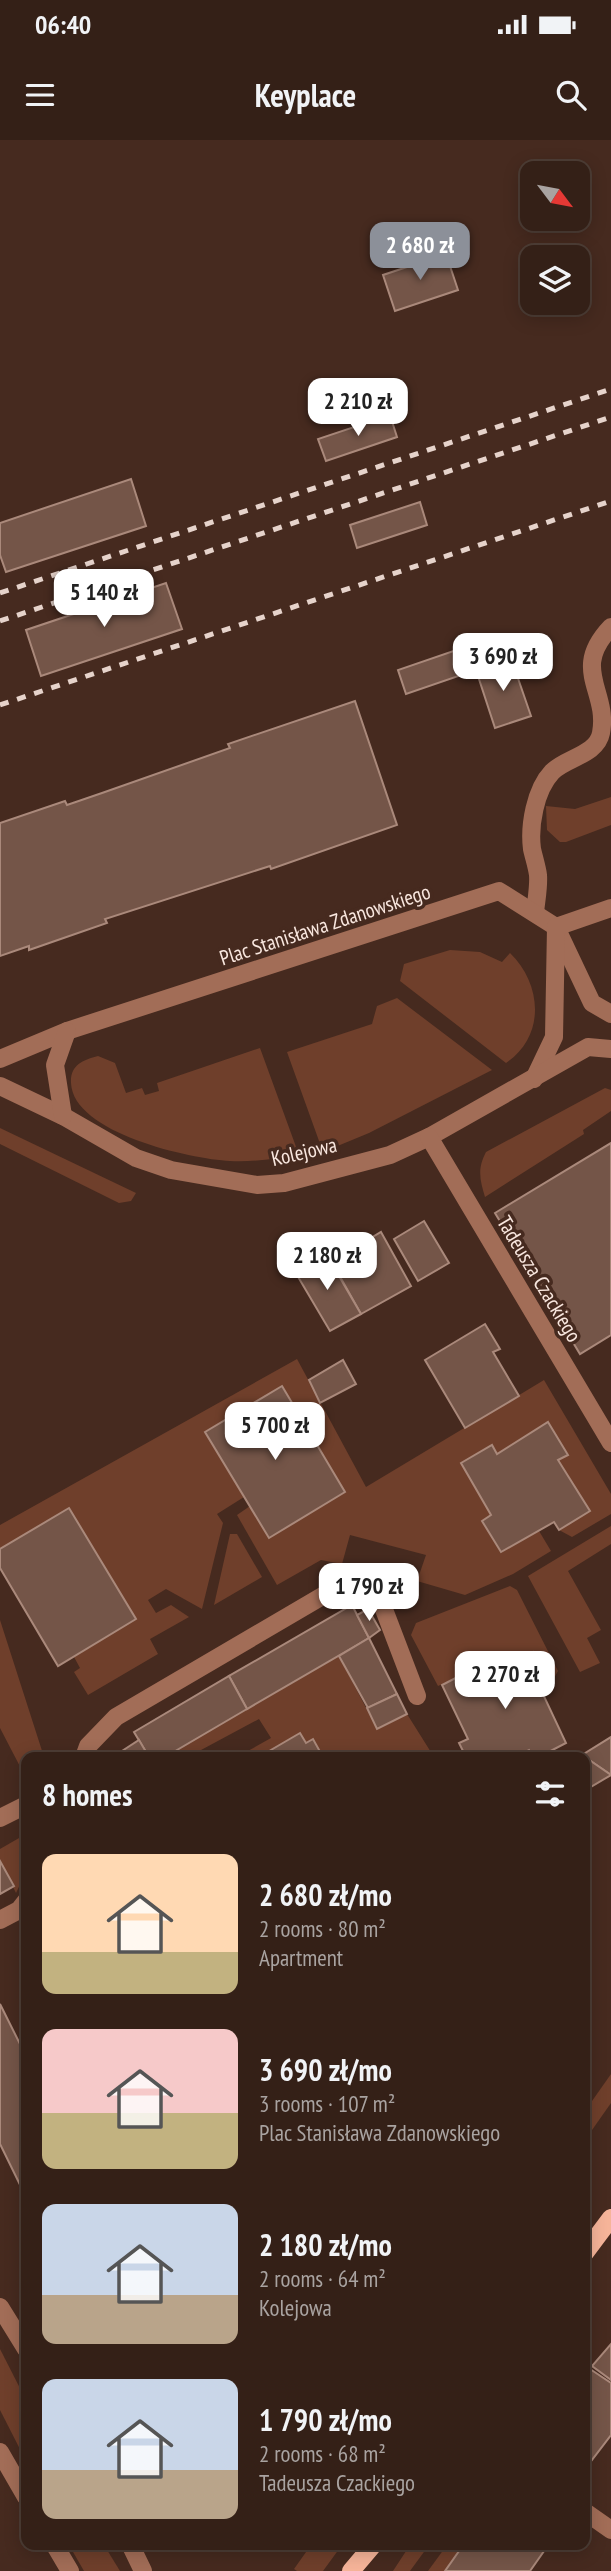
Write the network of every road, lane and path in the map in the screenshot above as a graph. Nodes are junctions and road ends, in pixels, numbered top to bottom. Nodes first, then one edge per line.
1 (611, 626) edge
2 (611, 908) edge
3 (535, 913) junction
4 (556, 926) junction
5 (611, 1014) edge
6 (66, 1031) junction
7 (611, 1049) edge
8 (0, 1059) edge
9 (534, 1079) junction
10 (0, 1086) edge
11 (63, 1116) junction
12 (429, 1137) junction
13 (611, 1443) edge
14 (417, 1696) dead end
15 (86, 1752) edge
16 (21, 1808) edge
17 (0, 1818) edge
18 (21, 1907) edge
19 (0, 1920) edge
20 (611, 2218) edge
21 (590, 2246) edge
22 (0, 2306) edge
23 (21, 2341) edge
24 (0, 2452) edge
25 (21, 2488) edge
26 (590, 2515) edge
27 (611, 2530) edge
28 (58, 2550) edge
29 (133, 2550) edge
30 (370, 2550) edge
31 (372, 2550) edge
32 (70, 2571) edge
33 (144, 2571) edge
34 (351, 2571) edge
35 (363, 2571) edge

1 - 3 street
2 - 4 street
3 - 4 street, Plac Stanisława Zdanowskiego
3 - 6 street, Plac Stanisława Zdanowskiego
4 - 5 street
4 - 9 street
6 - 8 street, Plac Stanisława Zdanowskiego
6 - 11 street
7 - 9 street, Kolejowa
9 - 12 street, Kolejowa
10 - 11 street, Kolejowa
11 - 12 street, Kolejowa
12 - 13 street, Tadeusza Czackiego
14 - 15 street
16 - 17 street
18 - 19 street
20 - 21 main road
22 - 23 street
24 - 25 street
26 - 27 street
28 - 32 street
29 - 33 street
30 - 34 main road
31 - 35 main road

